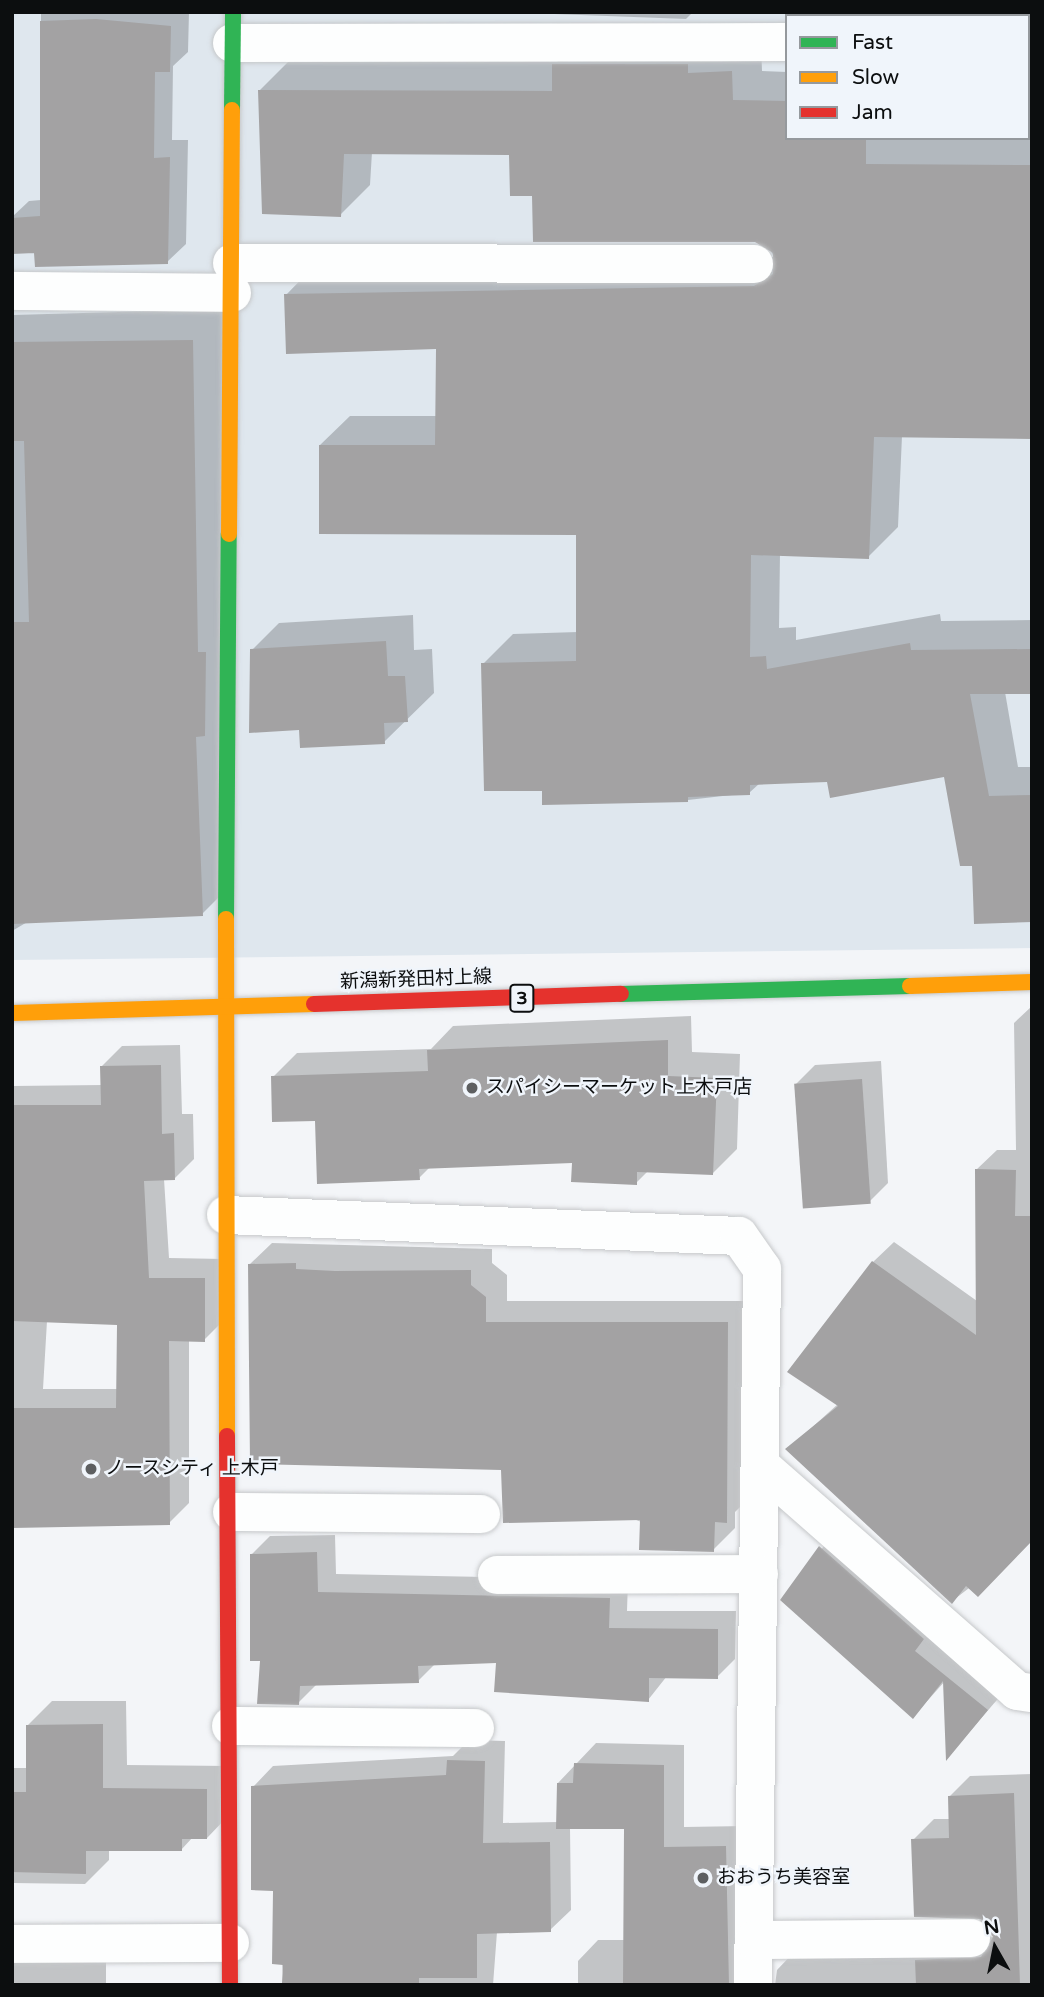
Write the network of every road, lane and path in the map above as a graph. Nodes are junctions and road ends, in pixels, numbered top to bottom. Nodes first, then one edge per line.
1 (232, 28) edge
2 (785, 42) edge
3 (754, 264) dead end
4 (232, 278) junction
5 (12, 291) edge
6 (1032, 982) edge
7 (225, 1007) junction
8 (12, 1013) edge
9 (226, 1215) junction
10 (760, 1465) junction
11 (232, 1513) junction
12 (481, 1514) dead end
13 (759, 1574) junction
14 (497, 1575) dead end
15 (1032, 1693) edge
16 (231, 1726) junction
17 (475, 1728) dead end
18 (971, 1938) dead end
19 (754, 1940) junction
20 (230, 1943) junction
21 (12, 1944) edge
22 (230, 1985) edge
23 (753, 1985) edge

1 - 2 street
1 - 4 street
3 - 4 street
4 - 5 street
4 - 7 street
6 - 7 street, 新潟新発田村上線 / 3
7 - 8 street, 新潟新発田村上線 / 3
7 - 9 street
9 - 10 street
9 - 11 street
10 - 13 street
10 - 15 street
11 - 12 street
11 - 16 street
13 - 14 street
13 - 19 street
16 - 17 street
16 - 20 street
18 - 19 street
19 - 23 street
20 - 21 street
20 - 22 street

